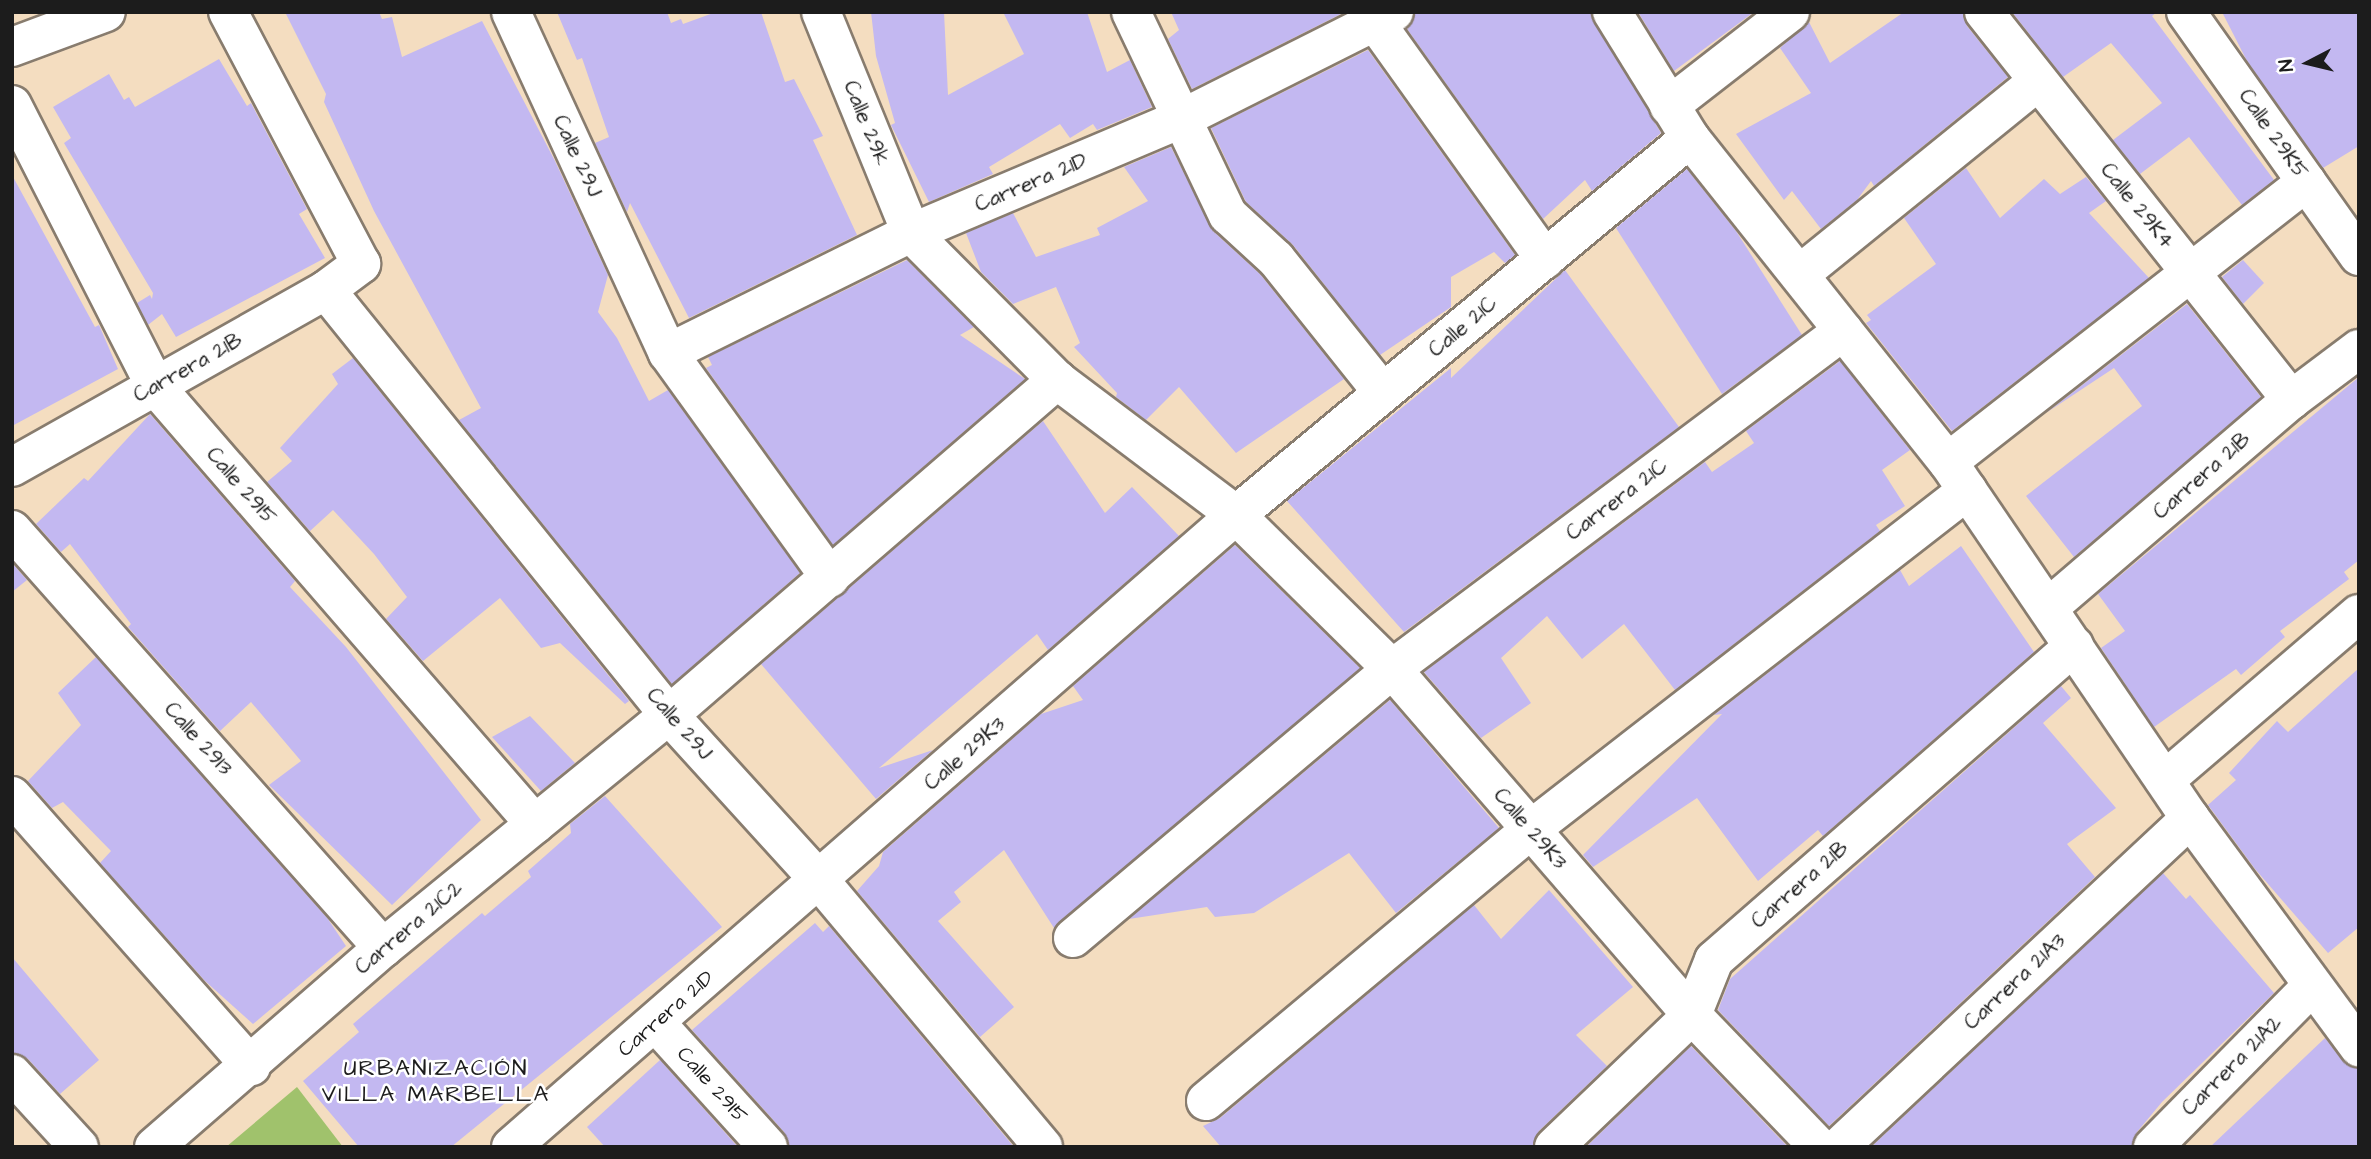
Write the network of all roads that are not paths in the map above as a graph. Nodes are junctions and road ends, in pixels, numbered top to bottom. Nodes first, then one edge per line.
1 (106, 12) edge
2 (228, 12) edge
3 (511, 12) edge
4 (821, 12) edge
5 (1131, 12) edge
6 (1612, 12) edge
7 (1790, 12) edge
8 (1984, 12) edge
9 (2186, 12) edge
10 (1378, 17) edge
11 (12, 47) edge
12 (2037, 82) junction
13 (12, 105) edge
14 (1670, 106) junction
15 (1183, 118) junction
16 (1690, 138) junction
17 (2307, 182) junction
18 (911, 233) junction
19 (2359, 256) edge
20 (1545, 259) junction
21 (2190, 271) junction
22 (1800, 274) junction
23 (326, 290) junction
24 (1843, 331) junction
25 (2359, 349) edge
26 (668, 353) junction
27 (1057, 380) junction
28 (155, 386) junction
29 (1384, 393) junction
30 (2291, 400) junction
31 (12, 467) edge
32 (1958, 476) junction
33 (1236, 515) junction
34 (12, 530) edge
35 (830, 578) junction
36 (2048, 608) junction
37 (2359, 614) edge
38 (2074, 646) junction
39 (1392, 669) junction
40 (669, 716) junction
41 (2165, 780) junction
42 (12, 796) edge
43 (2190, 818) junction
44 (535, 824) junction
45 (1530, 830) junction
46 (820, 881) junction
47 (1073, 939) dead end
48 (383, 948) junction
49 (2312, 986) junction
50 (1692, 1015) junction
51 (656, 1023) junction
52 (2359, 1047) edge
53 (251, 1066) junction
54 (12, 1074) edge
55 (1206, 1101) dead end
56 (523, 1143) edge
57 (79, 1147) edge
58 (154, 1147) edge
59 (768, 1147) edge
60 (1043, 1147) edge
61 (1554, 1147) edge
62 (1819, 1147) edge
63 (1839, 1147) edge
64 (2153, 1147) edge

1 - 11 street
2 - 23 street, Carrera 21B
3 - 26 street, Calle 29J
4 - 18 street, Calle 29k
5 - 15 street
6 - 14 street
7 - 14 street
8 - 12 street, Calle 29K4
9 - 17 street, Calle 29K5
10 - 15 street, Carrera 21D
10 - 20 street
12 - 21 street, Calle 29K4
12 - 22 street
13 - 28 street, Calle 29I5
14 - 16 street
15 - 18 street, Carrera 21D
15 - 29 street
16 - 20 street, Calle 21C
16 - 22 street
17 - 19 street, Calle 29K5
17 - 21 street
18 - 26 street, Carrera 21D
18 - 27 street, Calle 29K3
20 - 29 street, Calle 21C
21 - 30 street, Calle 29K4
21 - 32 street
22 - 24 street
23 - 28 street, Carrera 21B
23 - 40 street, Calle 29J
24 - 32 street
24 - 39 street, Carrera 21C
25 - 30 street, Carrera 21B
26 - 35 street, Calle 29J
27 - 33 street, Calle 29K3
27 - 35 street, Carrera 21C2
28 - 31 street, Carrera 21B
28 - 44 street, Calle 29I5
29 - 33 street, Calle 21C
30 - 36 street, Carrera 21B
32 - 36 street
32 - 45 street
33 - 39 street, Calle 29K3
33 - 46 street, Calle 29K3
34 - 48 street, Calle 29I3
35 - 40 street, Carrera 21C2
36 - 38 street
37 - 41 street
38 - 41 street
38 - 50 street, Carrera 21B
39 - 45 street, Calle 29K3
39 - 47 street, Carrera 21C
40 - 44 street, Carrera 21C2
40 - 46 street, Calle 29J
41 - 43 street
42 - 53 street
43 - 49 street
43 - 63 street, Carrera 21A3
44 - 48 street, Carrera 21C2
45 - 50 street, Calle 29K3
45 - 55 street
46 - 51 street, Carrera 21D
46 - 60 street, Calle 29J
48 - 53 street, Carrera 21C2
49 - 52 street
49 - 64 street, Carrera 21A2
50 - 61 street, Carrera 21B
50 - 62 street, Calle 29K3
51 - 56 street, Carrera 21D
51 - 59 street, Calle 29I5
53 - 58 street, Carrera 21C2
54 - 57 street

